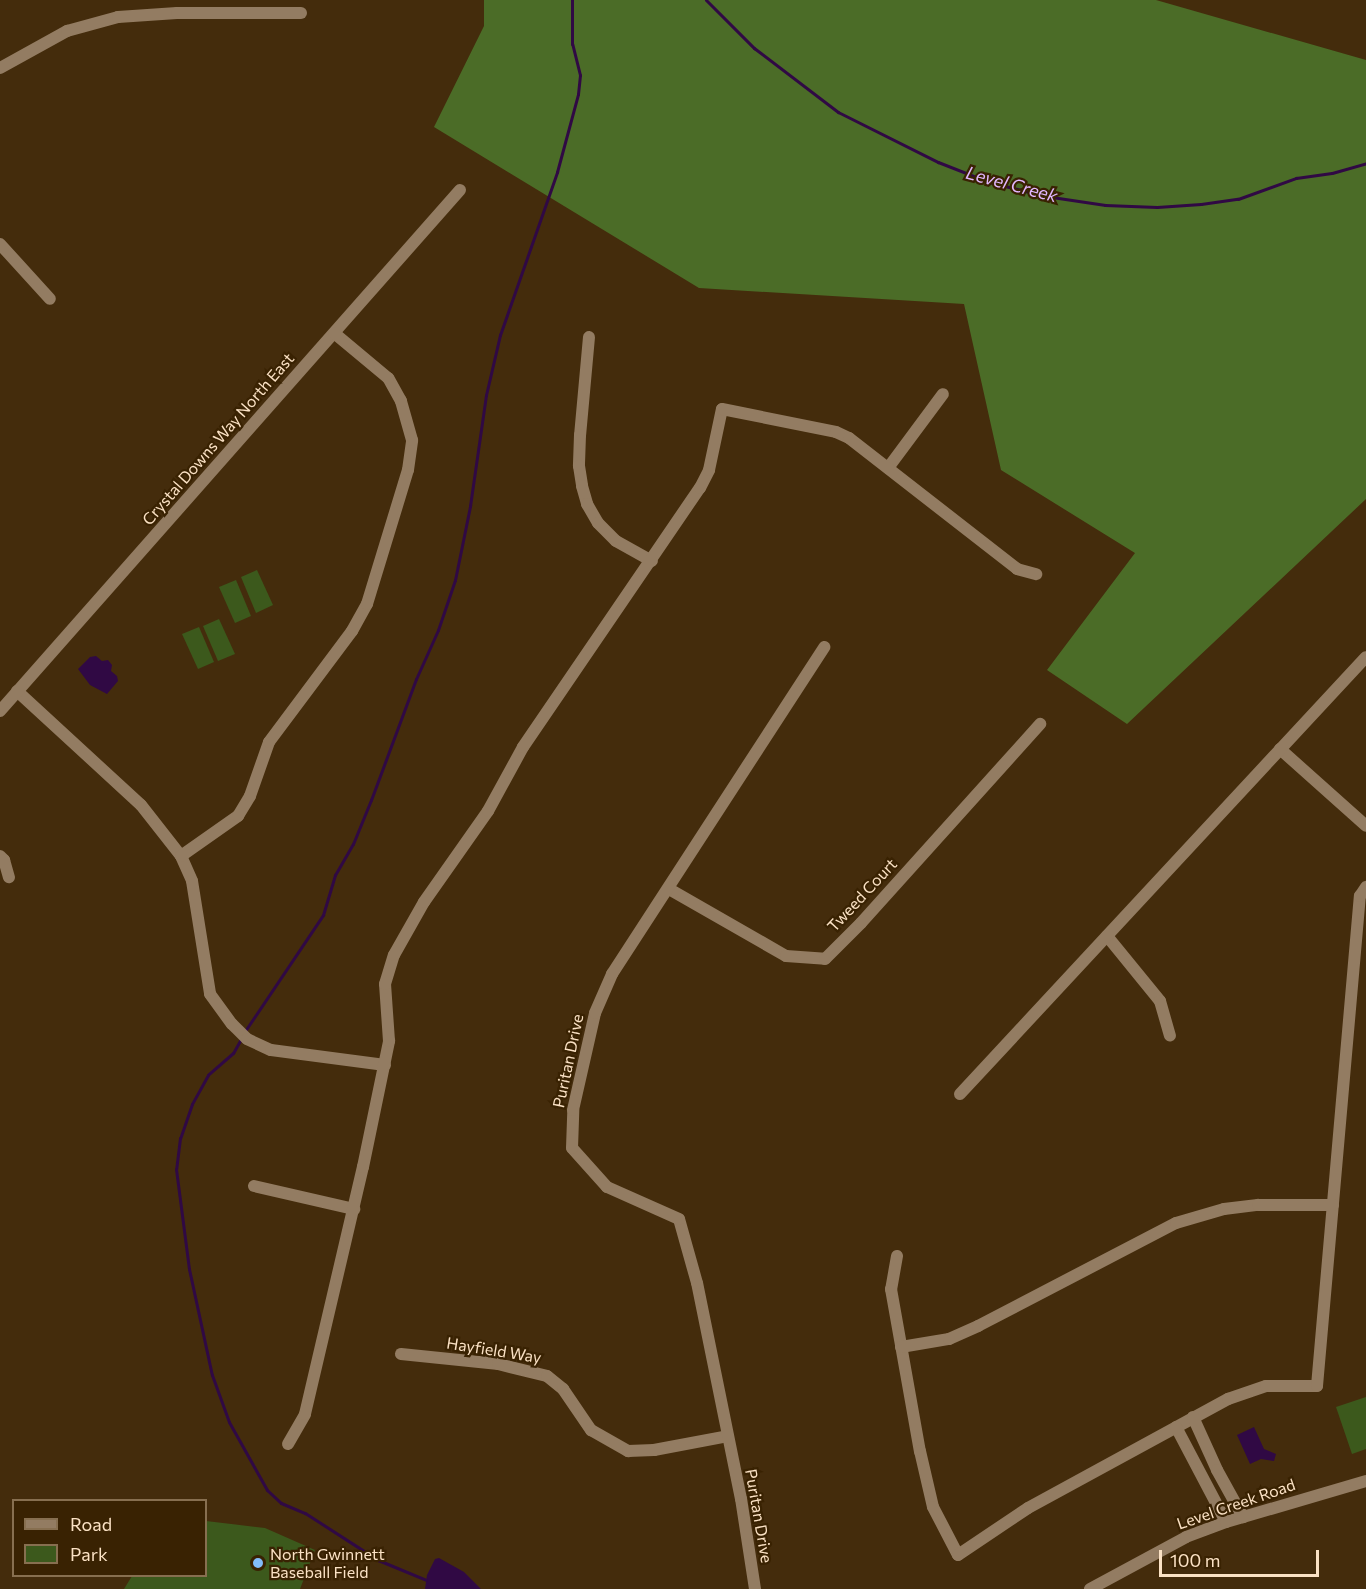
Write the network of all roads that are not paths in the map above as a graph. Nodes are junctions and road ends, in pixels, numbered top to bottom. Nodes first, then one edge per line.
1 (302, 14) dead end
2 (0, 68) edge
3 (460, 190) dead end
4 (0, 244) edge
5 (50, 299) dead end
6 (334, 333) junction
7 (589, 337) dead end
8 (943, 394) dead end
9 (888, 468) junction
10 (652, 561) junction
11 (1036, 574) dead end
12 (824, 647) dead end
13 (1366, 657) edge
14 (17, 692) junction
15 (0, 711) edge
16 (1040, 724) dead end
17 (1280, 749) junction
18 (1366, 826) edge
19 (0, 856) edge
20 (181, 856) junction
21 (9, 877) dead end
22 (1366, 887) edge
23 (669, 889) junction
24 (1107, 936) junction
25 (1170, 1036) dead end
26 (385, 1065) junction
27 (960, 1094) dead end
28 (254, 1186) dead end
29 (1333, 1205) junction
30 (354, 1209) junction
31 (897, 1256) dead end
32 (901, 1347) junction
33 (401, 1354) dead end
34 (1193, 1417) junction
35 (1176, 1427) junction
36 (728, 1436) junction
37 (288, 1444) dead end
38 (1366, 1482) edge
39 (1243, 1517) junction
40 (1226, 1522) junction
41 (755, 1589) edge
42 (1090, 1589) edge

1 - 2 street
3 - 6 street, Crystal Downs Way North East
4 - 5 street
6 - 14 street, Crystal Downs Way North East
6 - 20 street
7 - 10 street
8 - 9 street
9 - 10 street
9 - 11 street
10 - 26 street
12 - 23 street, Puritan Drive
13 - 17 street
14 - 15 street, Crystal Downs Way North East
14 - 20 street
16 - 23 street, Tweed Court
17 - 18 street
17 - 24 street
19 - 21 street
20 - 26 street
22 - 29 street
23 - 36 street, Puritan Drive
24 - 25 street
24 - 27 street
26 - 30 street
28 - 30 street
29 - 32 street
29 - 34 street
30 - 37 street
31 - 32 street
32 - 35 street
33 - 36 street, Hayfield Way
34 - 35 street
34 - 39 street
35 - 40 street
36 - 41 street, Puritan Drive
38 - 39 street, Level Creek Road
39 - 40 street, Level Creek Road
40 - 42 street, Level Creek Road

